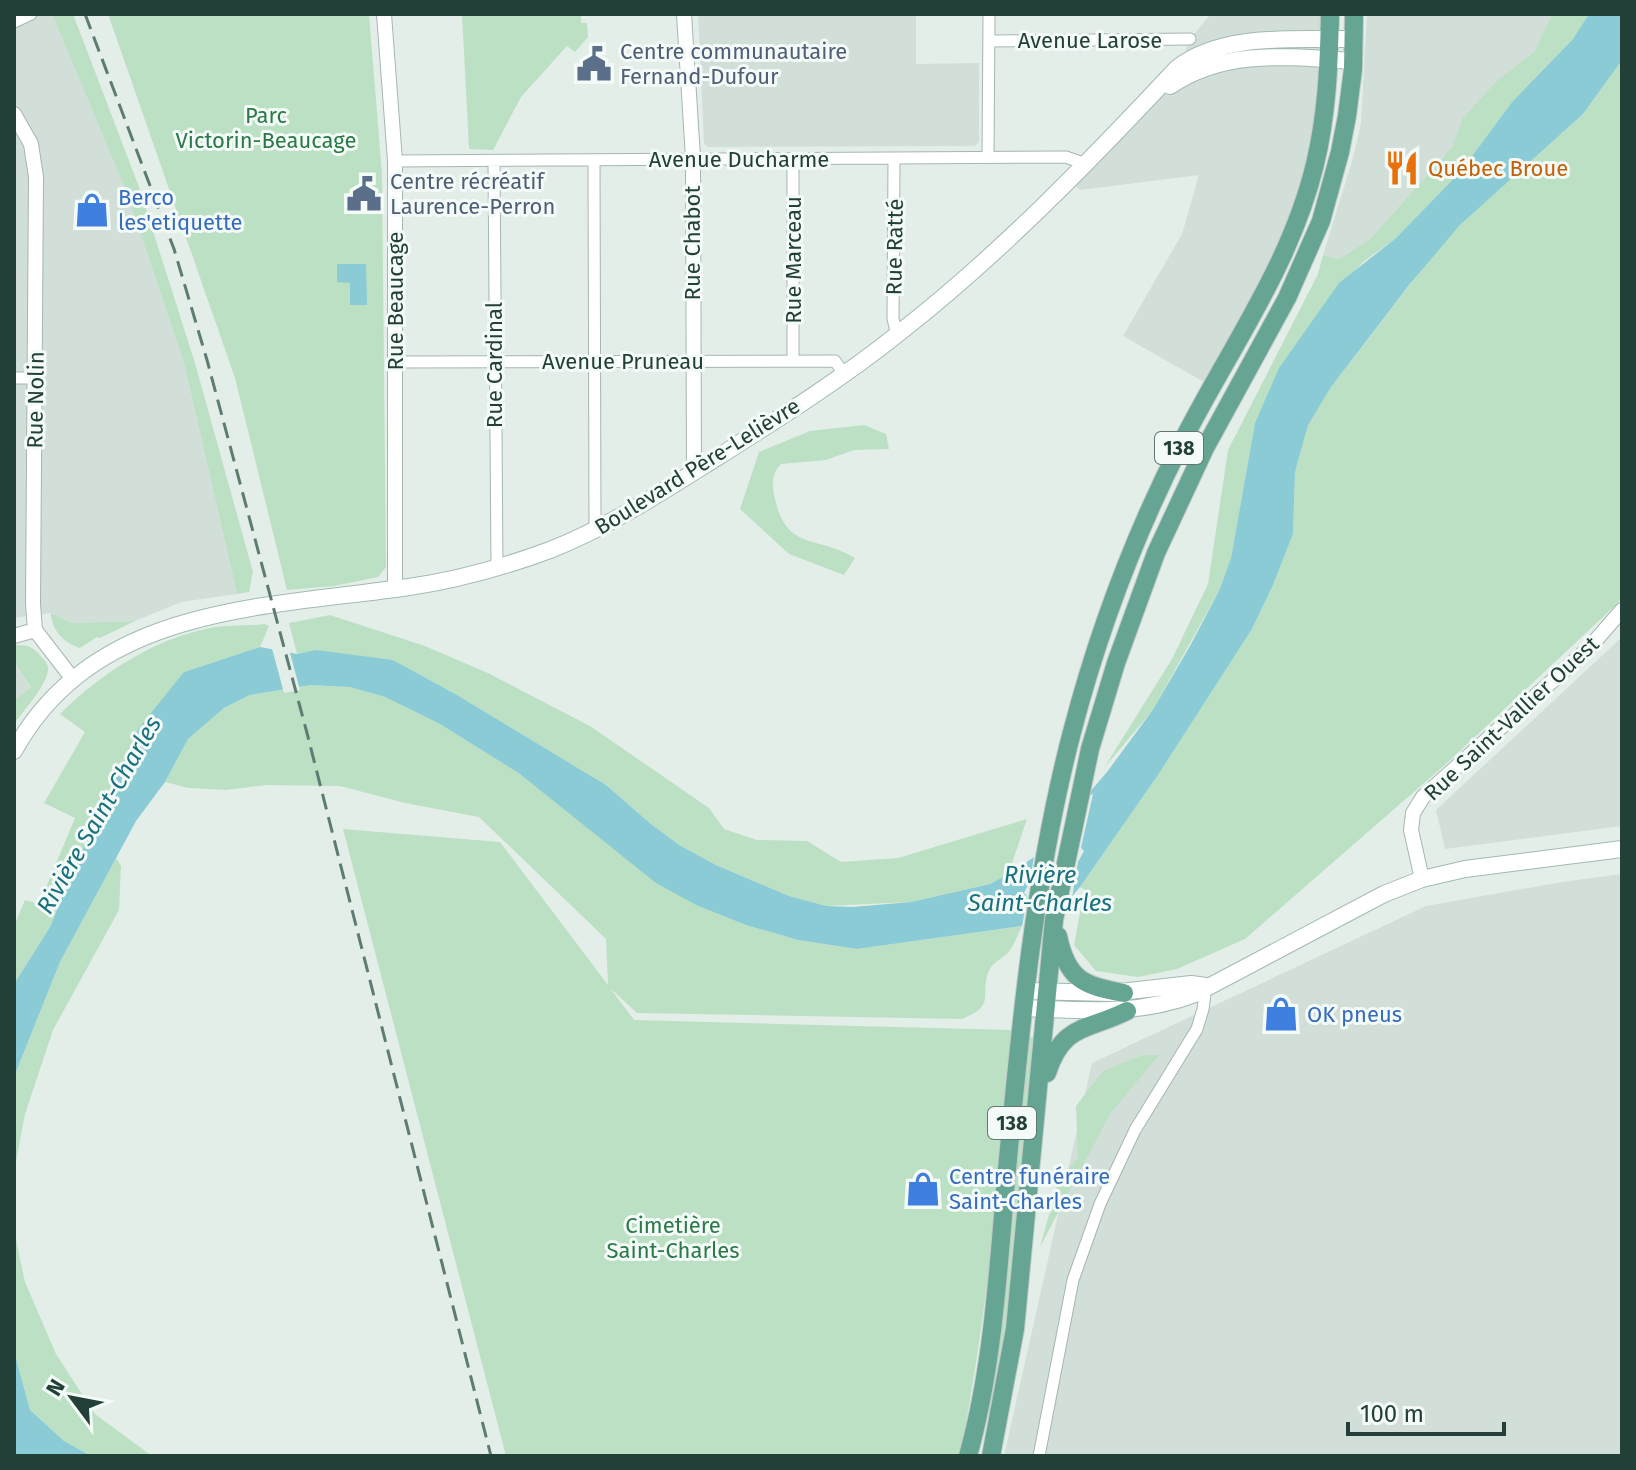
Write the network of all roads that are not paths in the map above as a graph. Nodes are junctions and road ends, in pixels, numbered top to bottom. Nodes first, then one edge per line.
1 (31, 14) edge
2 (384, 14) edge
3 (684, 14) edge
4 (989, 14) edge
5 (1330, 14) edge
6 (1354, 14) edge
7 (14, 22) edge
8 (1190, 39) dead end
9 (1353, 39) junction
10 (1329, 40) junction
11 (990, 41) junction
12 (1328, 59) junction
13 (1353, 61) junction
14 (1140, 108) junction
15 (14, 114) edge
16 (988, 157) junction
17 (693, 158) junction
18 (894, 158) junction
19 (793, 159) junction
20 (594, 160) junction
21 (395, 161) junction
22 (494, 162) junction
23 (1083, 163) junction
24 (897, 335) junction
25 (594, 361) junction
26 (793, 361) junction
27 (395, 362) junction
28 (494, 362) junction
29 (692, 362) junction
30 (844, 374) junction
31 (14, 378) edge
32 (35, 378) junction
33 (694, 472) junction
34 (595, 530) junction
35 (497, 568) junction
36 (395, 589) junction
37 (1622, 610) edge
38 (35, 630) junction
39 (14, 636) edge
40 (72, 678) junction
41 (14, 751) edge
42 (1622, 849) edge
43 (1422, 879) junction
44 (1054, 920) junction
45 (1206, 986) junction
46 (1025, 999) junction
47 (1046, 1001) junction
48 (1126, 1002) junction
49 (1036, 1115) junction
50 (968, 1456) edge
51 (991, 1456) edge
52 (1039, 1456) edge

1 - 7 street
2 - 21 street, Rue Beaucage
3 - 17 street, Rue Chabot
4 - 11 street
5 - 10 main road, 138
6 - 9 main road, 138
8 - 11 street, Avenue Larose
9 - 10 main road, Boulevard Père-Lelièvre
9 - 13 main road, 138
10 - 12 main road, 138
10 - 14 main road, Boulevard Père-Lelièvre
11 - 16 street
12 - 13 main road, Boulevard Père-Lelièvre
12 - 14 main road, Boulevard Père-Lelièvre
12 - 46 main road, 138
13 - 44 main road, 138
14 - 23 main road, Boulevard Père-Lelièvre
15 - 32 street, Rue Nolin
16 - 18 street, Avenue Ducharme
16 - 23 street, Avenue Ducharme
17 - 19 street, Avenue Ducharme
17 - 20 street, Avenue Ducharme
17 - 29 street, Rue Chabot
18 - 19 street, Avenue Ducharme
18 - 24 street, Rue Ratté
19 - 26 street, Rue Marceau
20 - 22 street, Avenue Ducharme
20 - 25 street
21 - 22 street, Avenue Ducharme
21 - 27 street, Rue Beaucage
22 - 28 street, Rue Cardinal
23 - 24 main road, Boulevard Père-Lelièvre
24 - 30 main road, Boulevard Père-Lelièvre
25 - 28 street, Avenue Pruneau
25 - 29 street, Avenue Pruneau
25 - 34 street
26 - 29 street, Avenue Pruneau
26 - 30 street, Avenue Pruneau
27 - 28 street, Avenue Pruneau
27 - 36 street, Rue Beaucage
28 - 35 street, Rue Cardinal
29 - 33 street, Rue Chabot
30 - 33 main road, Boulevard Père-Lelièvre
31 - 32 street
32 - 38 street, Rue Nolin
33 - 34 main road, Boulevard Père-Lelièvre
34 - 35 main road, Boulevard Père-Lelièvre
35 - 36 main road, Boulevard Père-Lelièvre
36 - 40 main road, Boulevard Père-Lelièvre
37 - 43 street, Rue Saint-Vallier Ouest
38 - 39 street
38 - 40 street
40 - 41 main road, Boulevard Père-Lelièvre
42 - 43 main road
43 - 45 main road
44 - 47 main road, 138
44 - 48 main road
45 - 48 main road
45 - 52 street
46 - 47 main road
46 - 50 main road, 138
47 - 48 main road
47 - 49 main road, 138
48 - 49 main road
49 - 51 main road, 138

